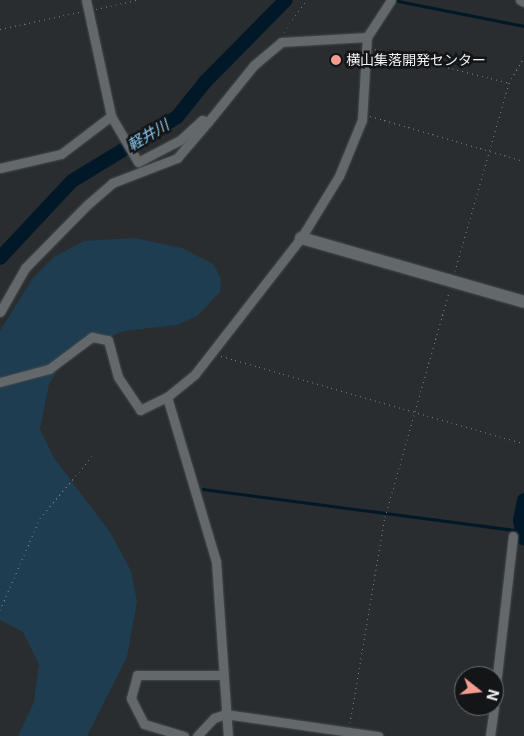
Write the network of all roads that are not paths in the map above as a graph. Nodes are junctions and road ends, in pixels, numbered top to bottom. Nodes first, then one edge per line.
1 (86, 0) edge
2 (390, 0) edge
3 (520, 0) edge
4 (524, 2) edge
5 (367, 41) junction
6 (112, 116) junction
7 (208, 122) junction
8 (0, 168) edge
9 (301, 238) junction
10 (4, 293) edge
11 (524, 302) edge
12 (0, 312) edge
13 (0, 382) edge
14 (167, 397) junction
15 (513, 536) dead end
16 (498, 666) edge
17 (222, 675) junction
18 (225, 714) junction
19 (492, 716) edge
20 (348, 734) edge
21 (184, 736) edge
22 (197, 736) edge
23 (228, 736) edge
24 (378, 736) edge
25 (490, 736) edge

1 - 6 street
2 - 5 street
3 - 4 street
5 - 7 street
5 - 9 street
6 - 7 street
6 - 8 street
7 - 10 street
9 - 11 street
9 - 14 street
10 - 12 street
13 - 14 street
14 - 17 street
15 - 16 street
17 - 18 street
17 - 21 street
18 - 20 street
18 - 22 street
18 - 23 street
19 - 25 street
20 - 24 street

